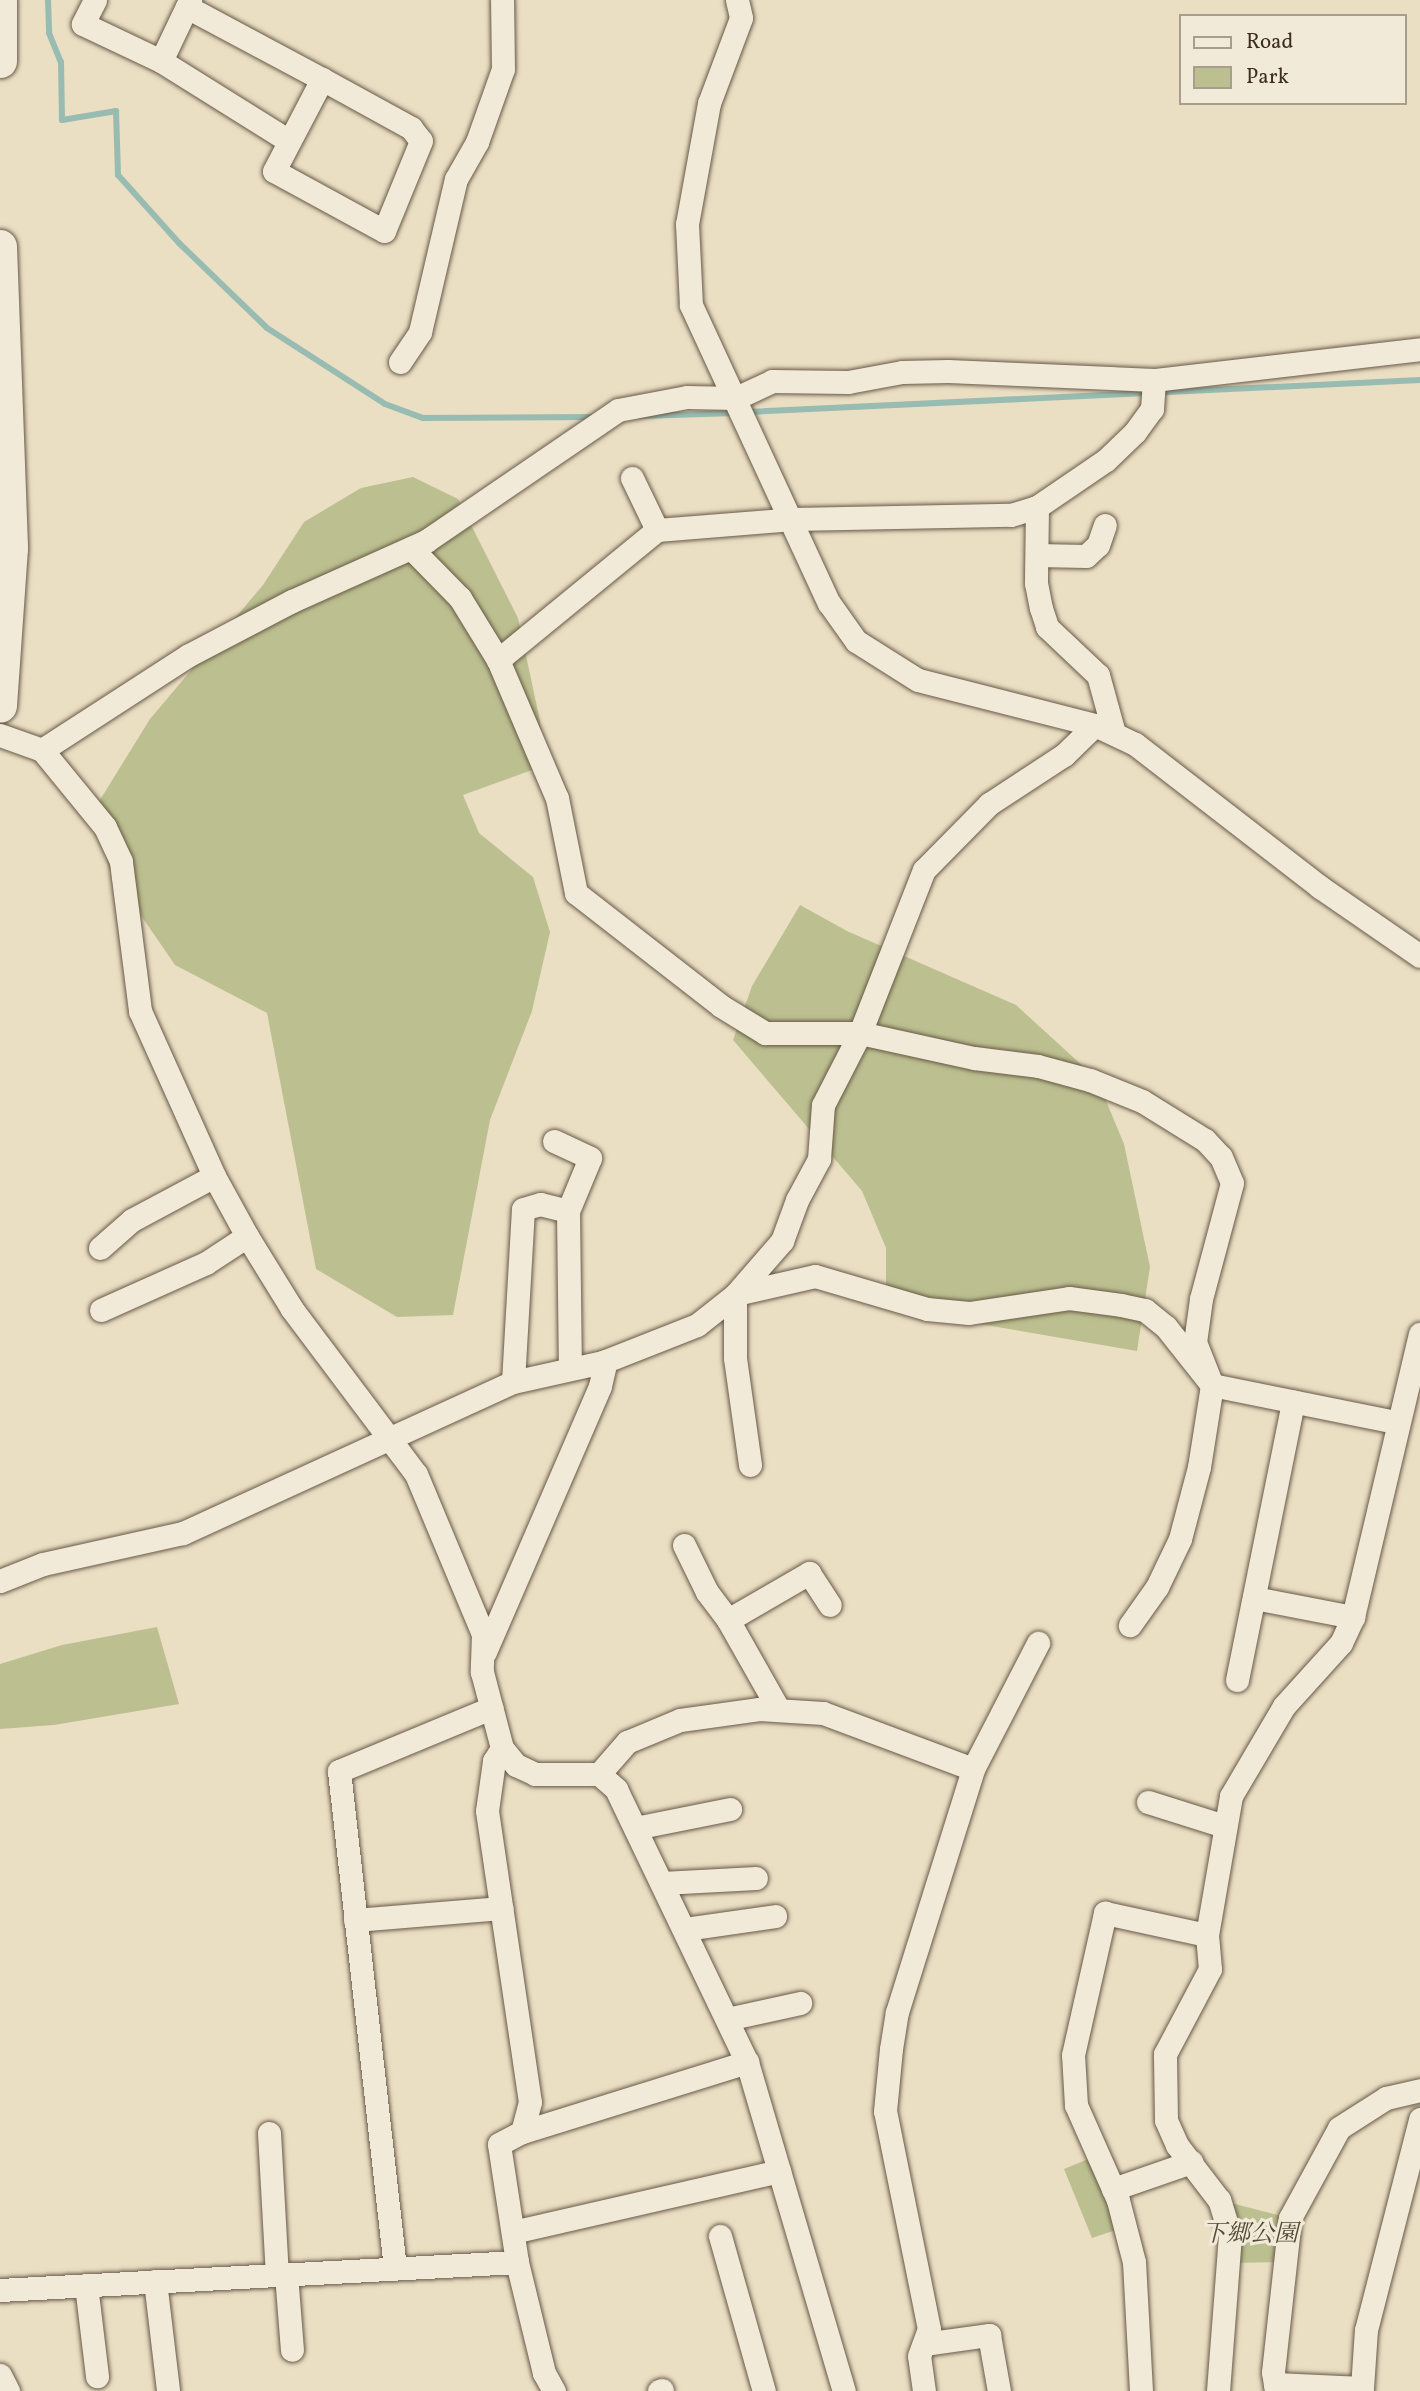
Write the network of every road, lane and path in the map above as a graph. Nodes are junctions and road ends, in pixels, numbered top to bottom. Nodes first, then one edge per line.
1 (0, 0) edge
2 (94, 0) edge
3 (502, 0) edge
4 (737, 0) edge
5 (189, 3) edge
6 (0, 47) edge
7 (0, 61) edge
8 (161, 61) junction
9 (322, 79) junction
10 (289, 141) junction
11 (0, 246) edge
12 (1420, 349) edge
13 (400, 362) dead end
14 (1154, 380) junction
15 (736, 398) junction
16 (632, 478) dead end
17 (1037, 507) junction
18 (793, 519) junction
19 (1105, 525) dead end
20 (657, 530) junction
21 (411, 548) junction
22 (1037, 555) junction
23 (498, 660) junction
24 (0, 706) edge
25 (1104, 729) junction
26 (0, 735) edge
27 (42, 750) junction
28 (1420, 956) edge
29 (860, 1033) junction
30 (554, 1141) dead end
31 (214, 1176) junction
32 (568, 1211) junction
33 (247, 1236) junction
34 (100, 1248) dead end
35 (735, 1294) junction
36 (101, 1310) dead end
37 (1420, 1334) edge
38 (606, 1361) junction
39 (570, 1367) junction
40 (513, 1382) junction
41 (1212, 1385) junction
42 (1293, 1402) junction
43 (1395, 1422) junction
44 (389, 1437) junction
45 (750, 1465) dead end
46 (684, 1545) dead end
47 (0, 1580) edge
48 (1254, 1598) junction
49 (830, 1605) dead end
50 (1353, 1617) junction
51 (729, 1620) junction
52 (1130, 1625) dead end
53 (1038, 1643) dead end
54 (482, 1658) junction
55 (1237, 1680) dead end
56 (491, 1708) junction
57 (779, 1710) junction
58 (502, 1748) junction
59 (973, 1769) junction
60 (599, 1774) junction
61 (1148, 1802) dead end
62 (730, 1809) dead end
63 (1224, 1826) junction
64 (635, 1828) junction
65 (756, 1878) dead end
66 (662, 1883) junction
67 (502, 1908) junction
68 (775, 1916) dead end
69 (355, 1920) junction
70 (684, 1929) junction
71 (1207, 1935) junction
72 (800, 2003) dead end
73 (727, 2018) junction
74 (747, 2062) junction
75 (1420, 2090) edge
76 (1420, 2119) edge
77 (522, 2132) junction
78 (269, 2133) dead end
79 (1191, 2162) junction
80 (779, 2171) junction
81 (1113, 2189) junction
82 (513, 2232) junction
83 (720, 2236) dead end
84 (517, 2262) junction
85 (395, 2268) junction
86 (282, 2275) junction
87 (155, 2281) junction
88 (86, 2285) junction
89 (0, 2290) edge
90 (924, 2344) junction
91 (292, 2350) dead end
92 (0, 2375) edge
93 (97, 2376) dead end
94 (1275, 2387) edge
95 (168, 2390) edge
96 (8, 2391) edge
97 (554, 2391) edge
98 (764, 2391) edge
99 (844, 2391) edge
100 (924, 2391) edge
101 (999, 2391) edge
102 (1142, 2391) edge
103 (1218, 2391) edge

1 - 6 street
2 - 8 street
3 - 13 street
4 - 15 street
5 - 8 street
5 - 9 street
6 - 7 street
8 - 10 street
9 - 10 street
9 - 10 street
11 - 24 street
12 - 14 street
14 - 15 street
14 - 17 street
15 - 18 street
15 - 21 street
16 - 20 street
17 - 18 street
17 - 22 street
18 - 20 street
18 - 25 street
19 - 22 street
20 - 23 street
21 - 23 street
21 - 27 street
22 - 25 street
23 - 29 street
25 - 28 street
25 - 29 street
26 - 27 street
27 - 31 street
29 - 35 street
29 - 41 street
30 - 32 street
31 - 33 street
31 - 34 street
32 - 39 street
32 - 40 street
33 - 36 street
33 - 44 street
35 - 38 street
35 - 41 street
35 - 45 street
37 - 43 street
38 - 39 street
38 - 54 street
39 - 40 street
40 - 44 street
41 - 42 street
41 - 52 street
42 - 43 street
42 - 48 street
43 - 50 street
44 - 47 street
44 - 54 street
46 - 51 street
48 - 50 street
48 - 55 street
49 - 51 street
50 - 63 street
51 - 57 street
53 - 59 street
54 - 56 street
56 - 58 street
56 - 69 street
57 - 59 street
57 - 60 street
58 - 60 street
58 - 67 street
59 - 90 street
60 - 64 street
61 - 63 street
62 - 64 street
63 - 71 street
64 - 66 street
65 - 66 street
66 - 70 street
67 - 69 street
67 - 77 street
68 - 70 street
69 - 85 street
70 - 73 street
71 - 79 street
71 - 81 street
72 - 73 street
73 - 74 street
74 - 77 street
74 - 80 street
75 - 94 street
76 - 94 street
77 - 82 street
78 - 86 street
79 - 81 street
79 - 103 street
80 - 82 street
80 - 99 street
81 - 102 street
82 - 84 street
83 - 98 street
84 - 85 street
84 - 97 street
85 - 86 street
86 - 87 street
86 - 91 street
87 - 88 street
87 - 95 street
88 - 89 street
88 - 93 street
90 - 100 street
90 - 101 street
92 - 96 street

